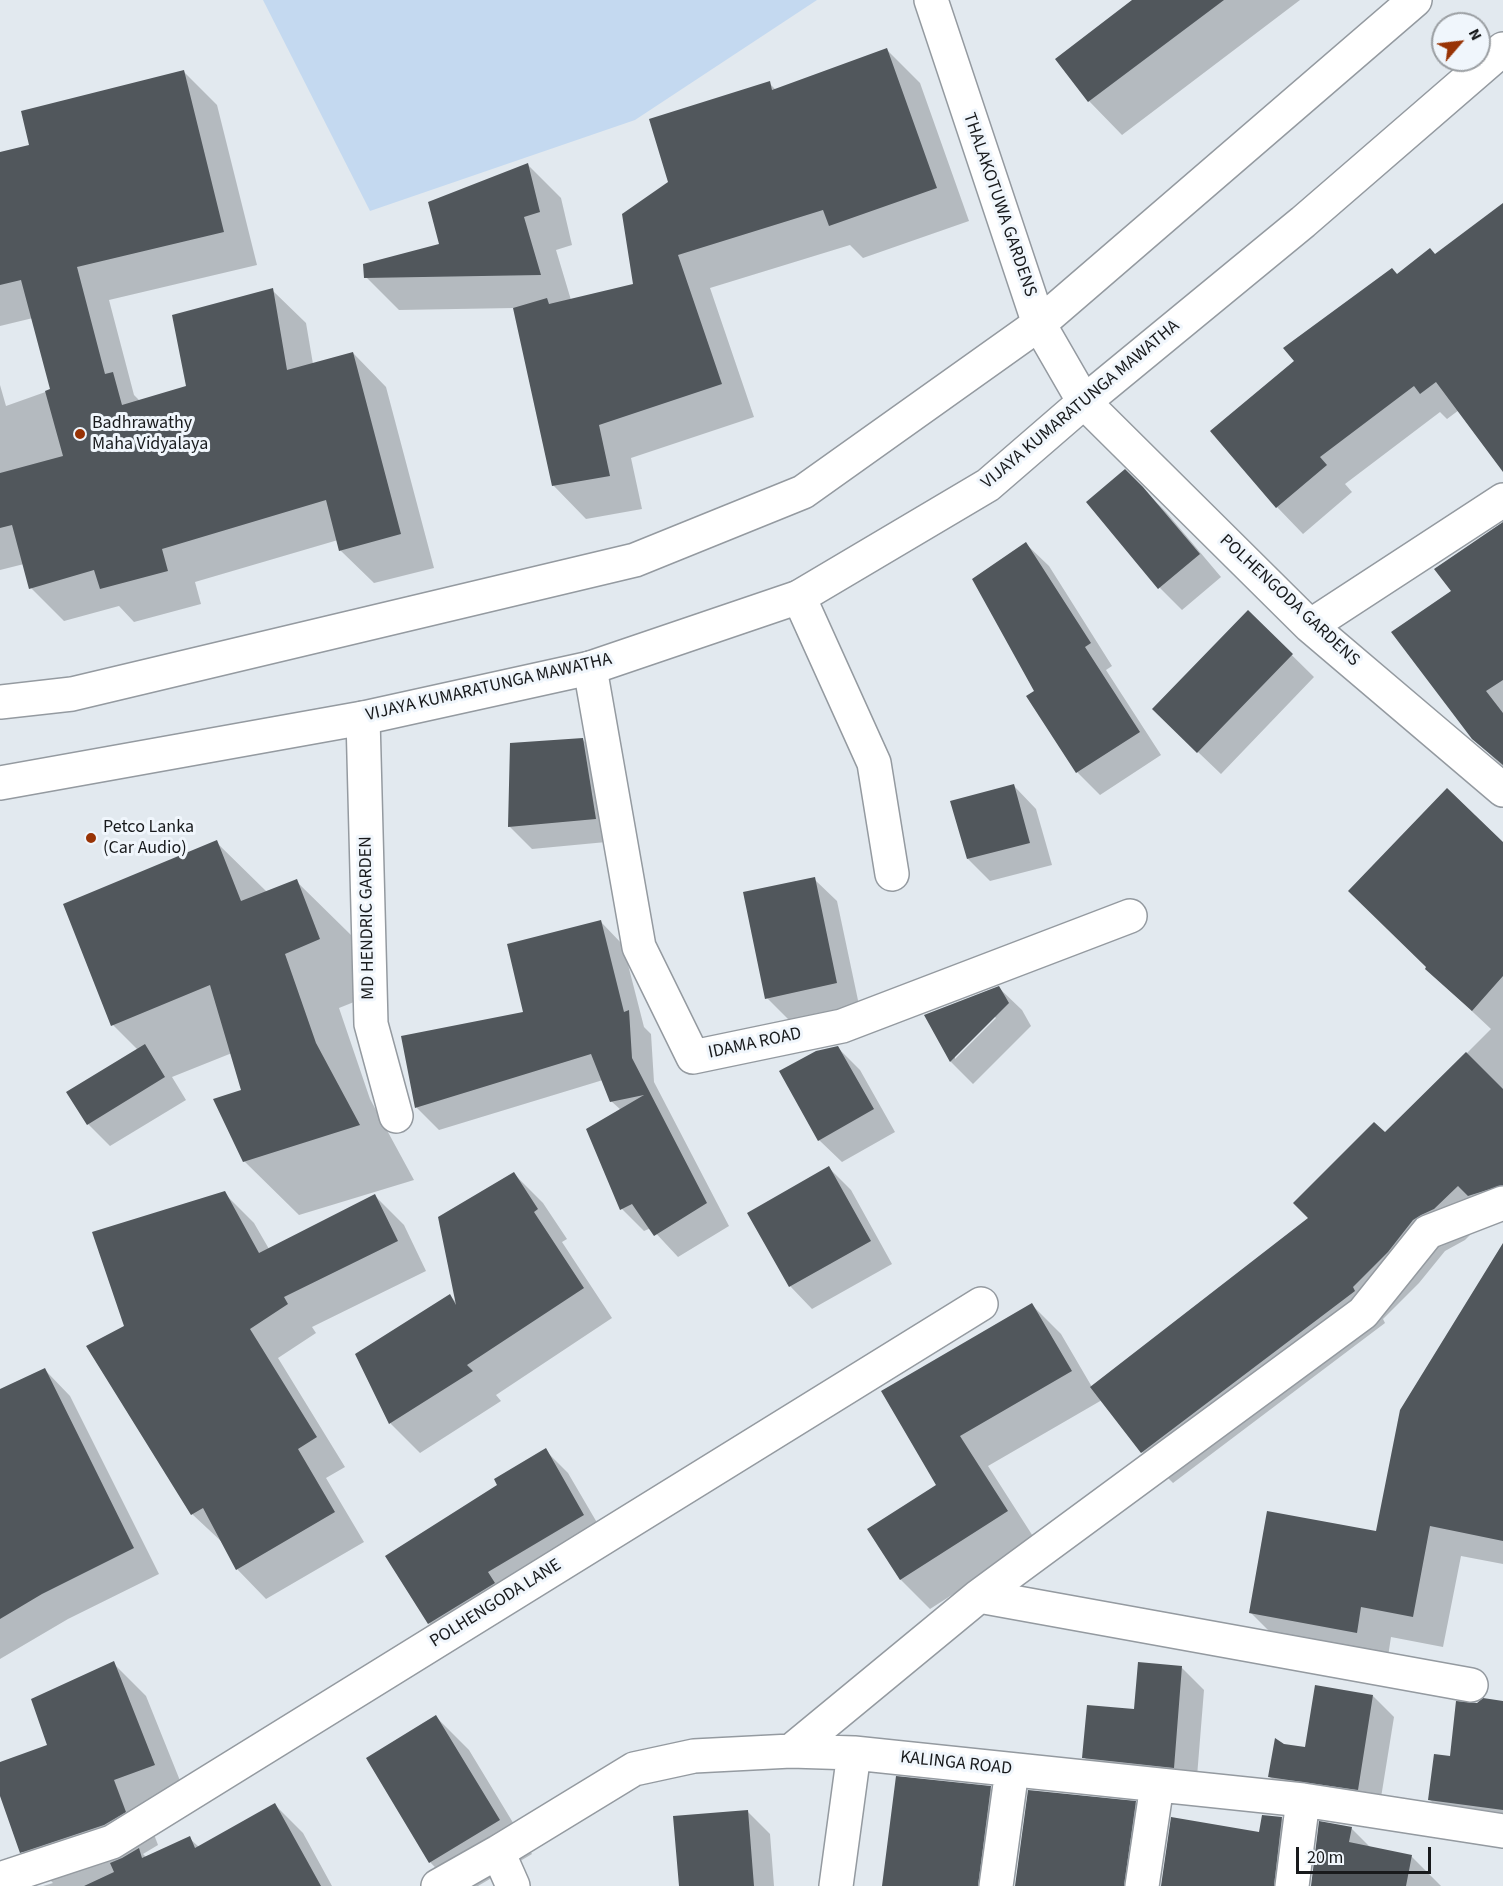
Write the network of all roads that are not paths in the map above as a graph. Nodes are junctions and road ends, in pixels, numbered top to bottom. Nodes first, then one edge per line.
1 (931, 0) edge
2 (1415, 0) edge
3 (1503, 49) edge
4 (1039, 324) junction
5 (1084, 402) junction
6 (1503, 500) edge
7 (799, 597) junction
8 (1310, 626) junction
9 (591, 668) junction
10 (0, 702) edge
11 (363, 717) junction
12 (0, 783) edge
13 (1503, 790) edge
14 (892, 874) dead end
15 (1130, 916) dead end
16 (396, 1116) dead end
17 (1503, 1203) edge
18 (981, 1304) dead end
19 (979, 1596) junction
20 (1471, 1685) dead end
21 (791, 1751) junction
22 (854, 1753) junction
23 (1012, 1770) junction
24 (1157, 1785) junction
25 (1303, 1800) junction
26 (1503, 1831) edge
27 (498, 1852) junction
28 (0, 1879) edge
29 (438, 1886) edge
30 (513, 1886) edge
31 (836, 1886) edge
32 (996, 1886) edge
33 (1142, 1886) edge
34 (1292, 1886) edge

1 - 4 main road, THALAKOTUWA GARDENS
2 - 4 main road
3 - 5 main road, VIJAYA KUMARATUNGA MAWATHA
4 - 5 main road, THALAKOTUWA GARDENS
4 - 10 main road
5 - 7 main road, VIJAYA KUMARATUNGA MAWATHA
5 - 8 main road, POLHENGODA GARDENS
6 - 8 main road
7 - 9 main road, VIJAYA KUMARATUNGA MAWATHA
7 - 14 main road
8 - 13 main road, POLHENGODA GARDENS
9 - 11 main road, VIJAYA KUMARATUNGA MAWATHA
9 - 15 main road, IDAMA ROAD
11 - 12 main road, VIJAYA KUMARATUNGA MAWATHA
11 - 16 main road, MD HENDRIC GARDEN
17 - 19 main road
18 - 28 main road, POLHENGODA LANE
19 - 20 main road
19 - 21 main road
21 - 22 main road, KALINGA ROAD
21 - 27 main road, KALINGA ROAD
22 - 23 main road, KALINGA ROAD
22 - 31 main road
23 - 24 main road, KALINGA ROAD
23 - 32 main road
24 - 25 main road, KALINGA ROAD
24 - 33 main road
25 - 26 main road, KALINGA ROAD
25 - 34 main road
27 - 29 main road, KALINGA ROAD
27 - 30 main road

